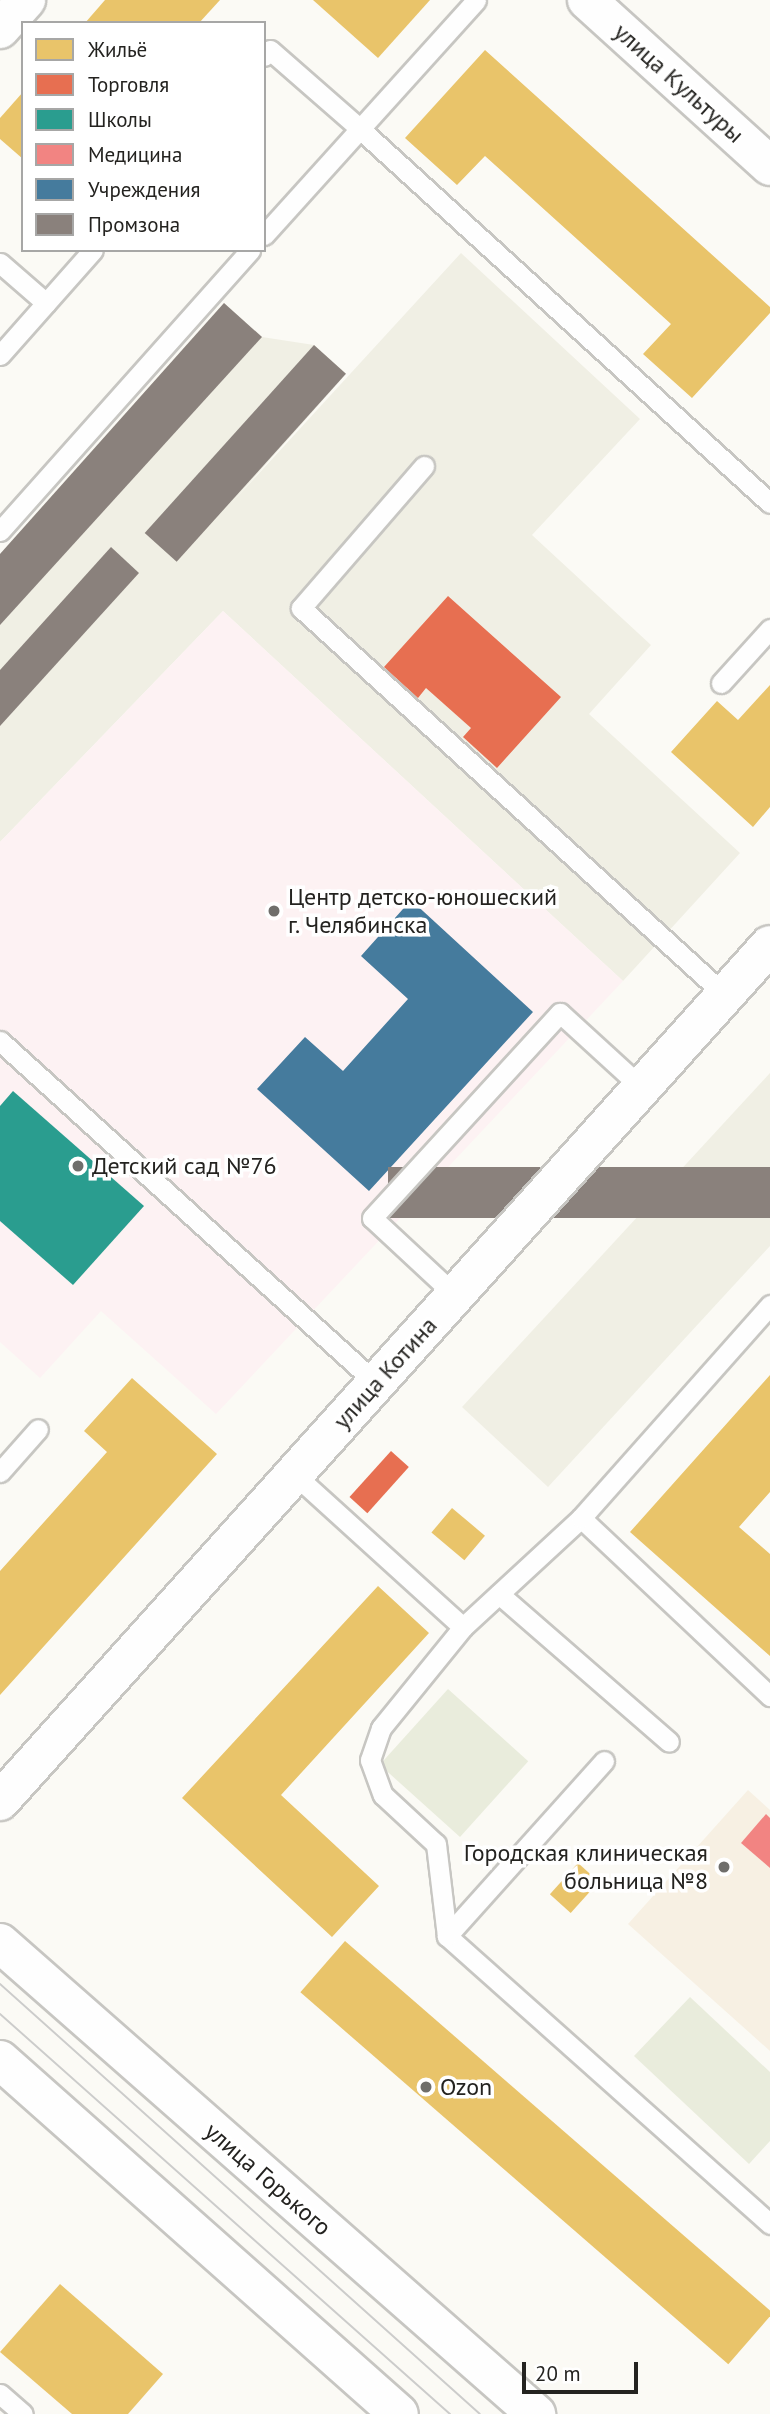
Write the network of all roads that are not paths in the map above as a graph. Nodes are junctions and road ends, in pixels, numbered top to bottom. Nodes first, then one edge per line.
1 (26, 0) edge
2 (476, 0) edge
3 (587, 0) edge
4 (0, 29) edge
5 (266, 55) edge
6 (359, 128) junction
7 (770, 166) edge
8 (266, 232) edge
9 (91, 252) edge
10 (248, 252) edge
11 (0, 263) edge
12 (46, 303) junction
13 (0, 355) edge
14 (425, 466) dead end
15 (770, 503) edge
16 (0, 531) edge
17 (770, 629) edge
18 (721, 682) dead end
19 (770, 945) edge
20 (725, 995) junction
21 (0, 1041) edge
22 (642, 1088) junction
23 (455, 1295) junction
24 (770, 1305) edge
25 (376, 1383) junction
26 (38, 1429) dead end
27 (0, 1472) edge
28 (295, 1474) junction
29 (581, 1518) junction
30 (499, 1594) junction
31 (463, 1627) junction
32 (770, 1696) edge
33 (668, 1742) dead end
34 (604, 1761) dead end
35 (0, 1801) edge
36 (447, 1936) junction
37 (0, 1943) edge
38 (0, 2060) edge
39 (770, 2224) edge
40 (0, 2394) edge
41 (23, 2414) edge
42 (399, 2414) edge
43 (536, 2414) edge

1 - 4 street
2 - 6 lane
3 - 7 street, улица Культуры
5 - 6 lane
6 - 8 lane
6 - 15 lane
9 - 12 lane
10 - 16 lane
11 - 12 lane
12 - 13 lane
14 - 20 lane
17 - 18 lane
19 - 20 street, улица Котина
20 - 22 street, улица Котина
21 - 25 lane
22 - 23 street, улица Котина
22 - 23 lane
23 - 25 street, улица Котина
24 - 29 lane
25 - 28 street, улица Котина
26 - 27 lane
28 - 31 lane
28 - 35 street, улица Котина
29 - 30 lane
29 - 32 lane
30 - 31 lane
30 - 33 lane
31 - 36 lane
34 - 36 lane
36 - 39 lane
37 - 43 street, улица Горького
38 - 42 street
40 - 41 lane

